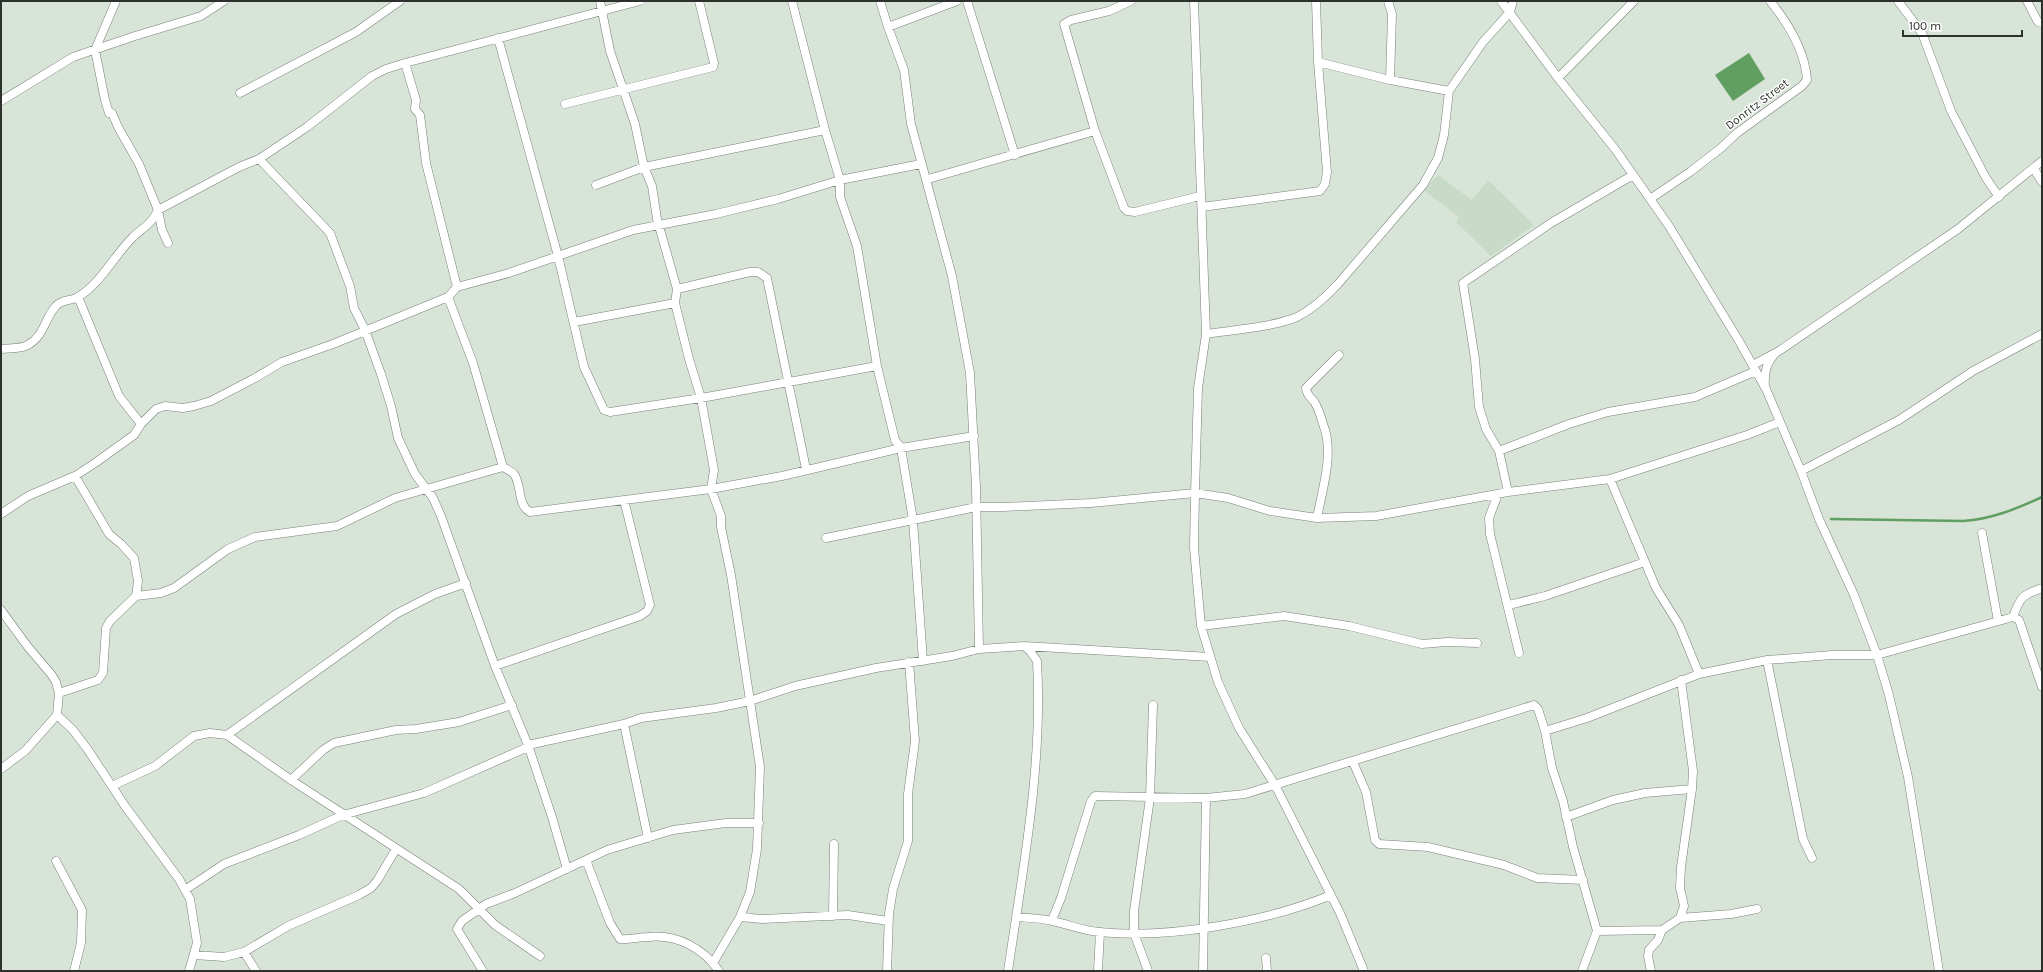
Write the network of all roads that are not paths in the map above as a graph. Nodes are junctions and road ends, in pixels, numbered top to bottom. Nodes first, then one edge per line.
1 (116, 1) edge
2 (224, 1) edge
3 (382, 1) edge
4 (400, 1) edge
5 (600, 1) edge
6 (640, 1) edge
7 (699, 1) edge
8 (792, 1) edge
9 (880, 1) edge
10 (957, 1) edge
11 (967, 1) edge
12 (1131, 1) edge
13 (1194, 1) edge
14 (1316, 1) edge
15 (1388, 1) edge
16 (1501, 1) edge
17 (1513, 1) edge
18 (1634, 1) edge
19 (1770, 1) edge
20 (1898, 1) edge
21 (2027, 1) edge
22 (386, 9) junction
23 (602, 12) junction
24 (1510, 12) junction
25 (2042, 23) edge
26 (888, 27) junction
27 (498, 38) junction
28 (95, 50) junction
29 (1318, 62) junction
30 (405, 63) junction
31 (1558, 78) junction
32 (1390, 80) junction
33 (622, 88) junction
34 (1449, 91) junction
35 (240, 93) dead end
36 (1, 101) edge
37 (565, 104) dead end
38 (825, 130) junction
39 (1095, 131) junction
40 (1015, 155) junction
41 (260, 159) junction
42 (2042, 161) edge
43 (921, 164) junction
44 (644, 167) junction
45 (2034, 169) junction
46 (1633, 175) junction
47 (928, 179) junction
48 (840, 180) junction
49 (2042, 182) edge
50 (596, 185) dead end
51 (1200, 196) junction
52 (2000, 197) junction
53 (1650, 199) junction
54 (1202, 207) junction
55 (158, 210) junction
56 (659, 225) junction
57 (168, 243) dead end
58 (558, 256) junction
59 (457, 287) junction
60 (677, 289) junction
61 (78, 297) junction
62 (448, 297) junction
63 (675, 303) junction
64 (574, 322) junction
65 (365, 330) junction
66 (1206, 334) junction
67 (2042, 334) edge
68 (1, 348) edge
69 (1779, 351) junction
70 (1339, 355) dead end
71 (877, 366) junction
72 (1754, 368) junction
73 (789, 382) junction
74 (1766, 389) junction
75 (701, 398) junction
76 (1780, 422) junction
77 (141, 424) junction
78 (974, 436) junction
79 (901, 448) junction
80 (1499, 451) junction
81 (503, 467) junction
82 (806, 469) junction
83 (1801, 471) junction
84 (75, 476) junction
85 (1610, 479) junction
86 (424, 489) junction
87 (711, 490) junction
88 (1508, 492) junction
89 (1195, 493) junction
90 (1498, 494) junction
91 (624, 500) junction
92 (976, 507) junction
93 (1, 514) edge
94 (1317, 518) junction
95 (913, 520) junction
96 (1982, 533) dead end
97 (826, 538) dead end
98 (1644, 562) junction
99 (466, 583) junction
100 (2042, 588) edge
101 (136, 596) junction
102 (1509, 605) junction
103 (1, 610) edge
104 (2013, 617) junction
105 (1998, 621) junction
106 (1201, 626) junction
107 (1477, 643) dead end
108 (1024, 646) junction
109 (979, 649) junction
110 (1519, 653) dead end
111 (1877, 655) junction
112 (1210, 657) junction
113 (923, 660) junction
114 (1767, 660) junction
115 (909, 662) junction
116 (496, 666) junction
117 (1699, 674) junction
118 (1681, 680) junction
119 (2042, 687) edge
120 (59, 693) junction
121 (750, 700) junction
122 (512, 705) junction
123 (1153, 705) dead end
124 (57, 715) junction
125 (624, 724) junction
126 (1545, 731) junction
127 (227, 735) junction
128 (528, 746) junction
129 (1353, 762) junction
130 (1, 770) edge
131 (291, 780) junction
132 (1275, 785) junction
133 (112, 786) junction
134 (1692, 789) junction
135 (1150, 798) junction
136 (1206, 798) junction
137 (343, 815) junction
138 (1566, 817) junction
139 (759, 823) junction
140 (648, 838) junction
141 (834, 844) dead end
142 (396, 849) junction
143 (1812, 858) dead end
144 (586, 860) junction
145 (56, 861) dead end
146 (567, 869) junction
147 (1583, 880) junction
148 (185, 890) junction
149 (1331, 895) junction
150 (1757, 909) dead end
151 (477, 910) junction
152 (833, 916) junction
153 (1016, 916) junction
154 (740, 917) junction
155 (1680, 918) junction
156 (1052, 920) junction
157 (888, 921) junction
158 (1204, 930) junction
159 (1662, 930) junction
160 (1100, 932) junction
161 (1597, 932) junction
162 (1134, 933) junction
163 (244, 952) junction
164 (194, 955) junction
165 (540, 956) dead end
166 (1266, 958) dead end
167 (714, 963) junction
168 (74, 971) edge
169 (189, 971) edge
170 (256, 971) edge
171 (483, 971) edge
172 (719, 971) edge
173 (887, 971) edge
174 (1008, 971) edge
175 (1098, 971) edge
176 (1148, 971) edge
177 (1204, 971) edge
178 (1268, 971) edge
179 (1364, 971) edge
180 (1582, 971) edge
181 (1651, 971) edge
182 (1939, 971) edge

1 - 28 street
2 - 28 street
3 - 22 street
4 - 22 street
5 - 23 street
6 - 23 street
7 - 33 street
8 - 38 street
9 - 26 street
10 - 26 street
11 - 40 street
12 - 39 street
13 - 51 street
14 - 29 street
15 - 32 street
16 - 24 street
17 - 24 street
18 - 31 street
19 - 53 street, Donritz Street
20 - 52 street
21 - 25 street
22 - 35 street
23 - 27 street
23 - 33 street
24 - 31 street
24 - 34 street
26 - 43 street
27 - 30 street
27 - 58 street
28 - 36 street
28 - 55 street
29 - 32 street
29 - 54 street
30 - 41 street
30 - 59 street
31 - 46 street
32 - 34 street
33 - 37 street
33 - 44 street
34 - 66 street
38 - 44 street
38 - 48 street
39 - 40 street
39 - 51 street
40 - 47 street
41 - 55 street
41 - 65 street
42 - 45 street
43 - 47 street
43 - 48 street
44 - 50 street
44 - 56 street
45 - 49 street
45 - 52 street
46 - 53 street
46 - 80 street
47 - 78 street
48 - 56 street
48 - 71 street
51 - 54 street
52 - 69 street
53 - 72 street
54 - 66 street
55 - 57 street
55 - 61 street
56 - 58 street
56 - 60 street
58 - 59 street
58 - 64 street
59 - 62 street
60 - 63 street
60 - 73 street
61 - 68 street
61 - 77 street
62 - 65 street
62 - 81 street
63 - 64 street
63 - 75 street
64 - 75 street
65 - 77 street
65 - 86 street
66 - 89 street
67 - 83 street
69 - 72 street
69 - 74 street
70 - 94 street
71 - 73 street
71 - 79 street
72 - 74 street
72 - 80 street
73 - 75 street
73 - 82 street
74 - 76 street
75 - 87 street
76 - 83 street
76 - 85 street
77 - 84 street
78 - 79 street
78 - 92 street
79 - 82 street
79 - 95 street
80 - 88 street
81 - 86 street
81 - 91 street
82 - 87 street
83 - 111 street
84 - 93 street
84 - 101 street
85 - 88 street
85 - 98 street
86 - 99 street
86 - 101 street
87 - 91 street
87 - 121 street
88 - 90 street
89 - 92 street
89 - 94 street
89 - 106 street
90 - 94 street
90 - 102 street
91 - 116 street
92 - 95 street
92 - 109 street
95 - 97 street
95 - 113 street
96 - 105 street
98 - 102 street
98 - 117 street
99 - 116 street
99 - 127 street
100 - 104 street
101 - 120 street
102 - 110 street
103 - 120 street
104 - 105 street
104 - 119 street
105 - 111 street
106 - 107 street
106 - 112 street
108 - 109 street
108 - 112 street
108 - 153 street
109 - 113 street
111 - 114 street
111 - 182 street
112 - 132 street
113 - 115 street
114 - 117 street
114 - 143 street
115 - 121 street
115 - 157 street
116 - 122 street
117 - 118 street
118 - 126 street
118 - 134 street
120 - 124 street
121 - 125 street
121 - 139 street
122 - 128 street
122 - 131 street
123 - 135 street
124 - 130 street
124 - 133 street
125 - 128 street
125 - 140 street
126 - 129 street
126 - 138 street
127 - 131 street
127 - 133 street
128 - 137 street
128 - 146 street
129 - 132 street
129 - 147 street
131 - 137 street
132 - 136 street
132 - 149 street
133 - 148 street
134 - 138 street
134 - 155 street
135 - 136 street
135 - 156 street
135 - 162 street
136 - 158 street
137 - 142 street
137 - 148 street
138 - 147 street
139 - 140 street
139 - 154 street
140 - 144 street
141 - 152 street
142 - 151 street
142 - 163 street
144 - 146 street
144 - 167 street
145 - 168 street
146 - 151 street
147 - 161 street
148 - 164 street
149 - 158 street
149 - 179 street
150 - 155 street
151 - 165 street
151 - 171 street
152 - 154 street
152 - 157 street
153 - 156 street
153 - 174 street
154 - 167 street
155 - 159 street
156 - 160 street
157 - 173 street
158 - 162 street
158 - 177 street
159 - 161 street
159 - 181 street
160 - 162 street
160 - 175 street
161 - 180 street
162 - 176 street
163 - 164 street
163 - 170 street
164 - 169 street
166 - 178 street
167 - 172 street

